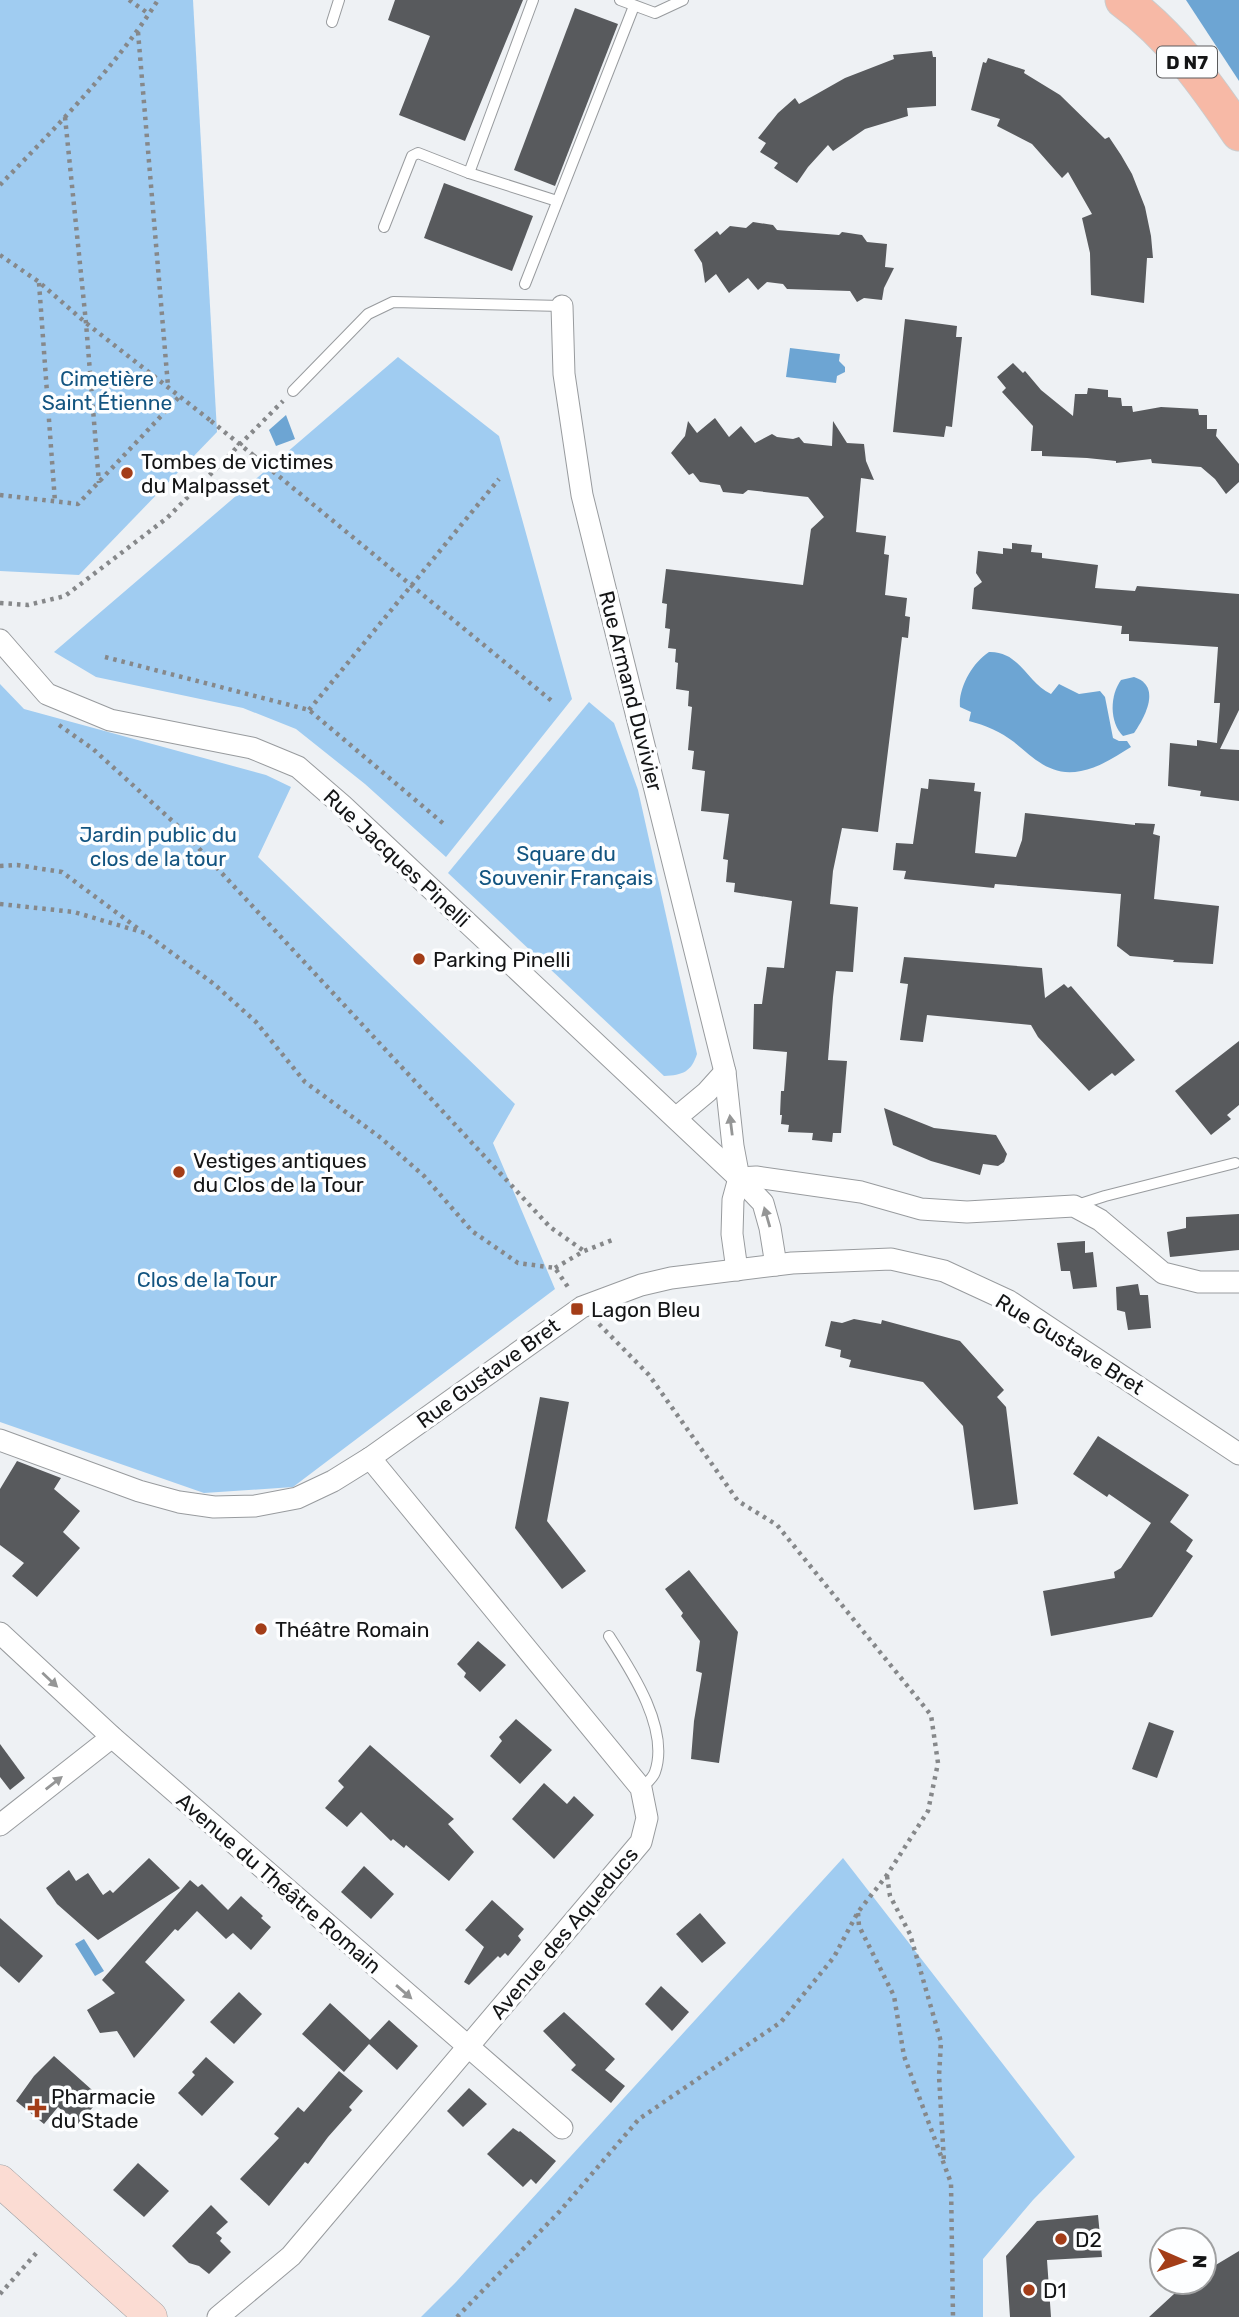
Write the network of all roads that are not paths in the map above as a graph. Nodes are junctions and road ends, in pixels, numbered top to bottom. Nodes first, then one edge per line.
1 (339, 0) edge
2 (533, 0) edge
3 (620, 0) edge
4 (684, 0) edge
5 (1123, 0) edge
6 (635, 6) junction
7 (332, 22) dead end
8 (1239, 133) edge
9 (469, 173) junction
10 (557, 201) junction
11 (384, 227) dead end
12 (525, 284) dead end
13 (562, 306) joint
14 (293, 391) road end
15 (0, 640) edge
16 (725, 1072) junction
17 (677, 1117) junction
18 (1236, 1163) dead end
19 (740, 1178) junction
20 (1074, 1206) junction
21 (776, 1265) junction
22 (737, 1270) junction
23 (1239, 1282) edge
24 (0, 1440) edge
25 (1239, 1454) edge
26 (370, 1458) junction
27 (0, 1633) edge
28 (609, 1636) dead end
29 (112, 1737) junction
30 (641, 1788) junction
31 (0, 1825) edge
32 (467, 2047) junction
33 (562, 2128) dead end
34 (0, 2180) edge
35 (151, 2317) edge
36 (218, 2317) edge

1 - 7 lane
2 - 9 lane
3 - 6 lane
4 - 6 lane
5 - 8 main road, D N7
6 - 10 lane
9 - 10 lane
9 - 11 lane
10 - 12 lane
13 - 14 lane
13 - 16 street, Rue Armand Duvivier
15 - 17 street, Rue Jacques Pinelli
16 - 17 street
19 -> 16 street, Rue Armand Duvivier
17 - 19 street, Rue Jacques Pinelli
18 - 20 lane
19 - 20 street
21 -> 19 street, Rue Jacques Pinelli
19 - 22 street
20 - 23 street
21 - 22 street, Rue Gustave Bret
21 - 25 street, Rue Gustave Bret
22 - 26 street, Rue Gustave Bret
24 - 26 street, Rue Gustave Bret
26 - 30 street
27 -> 29 street, Avenue du Théâtre Romain
28 - 30 lane
31 -> 29 street
29 -> 32 street, Avenue du Théâtre Romain
30 - 32 street, Avenue des Aqueducs
32 - 33 street, Avenue du Théâtre Romain
32 - 36 street, Avenue des Aqueducs
34 - 35 main road

